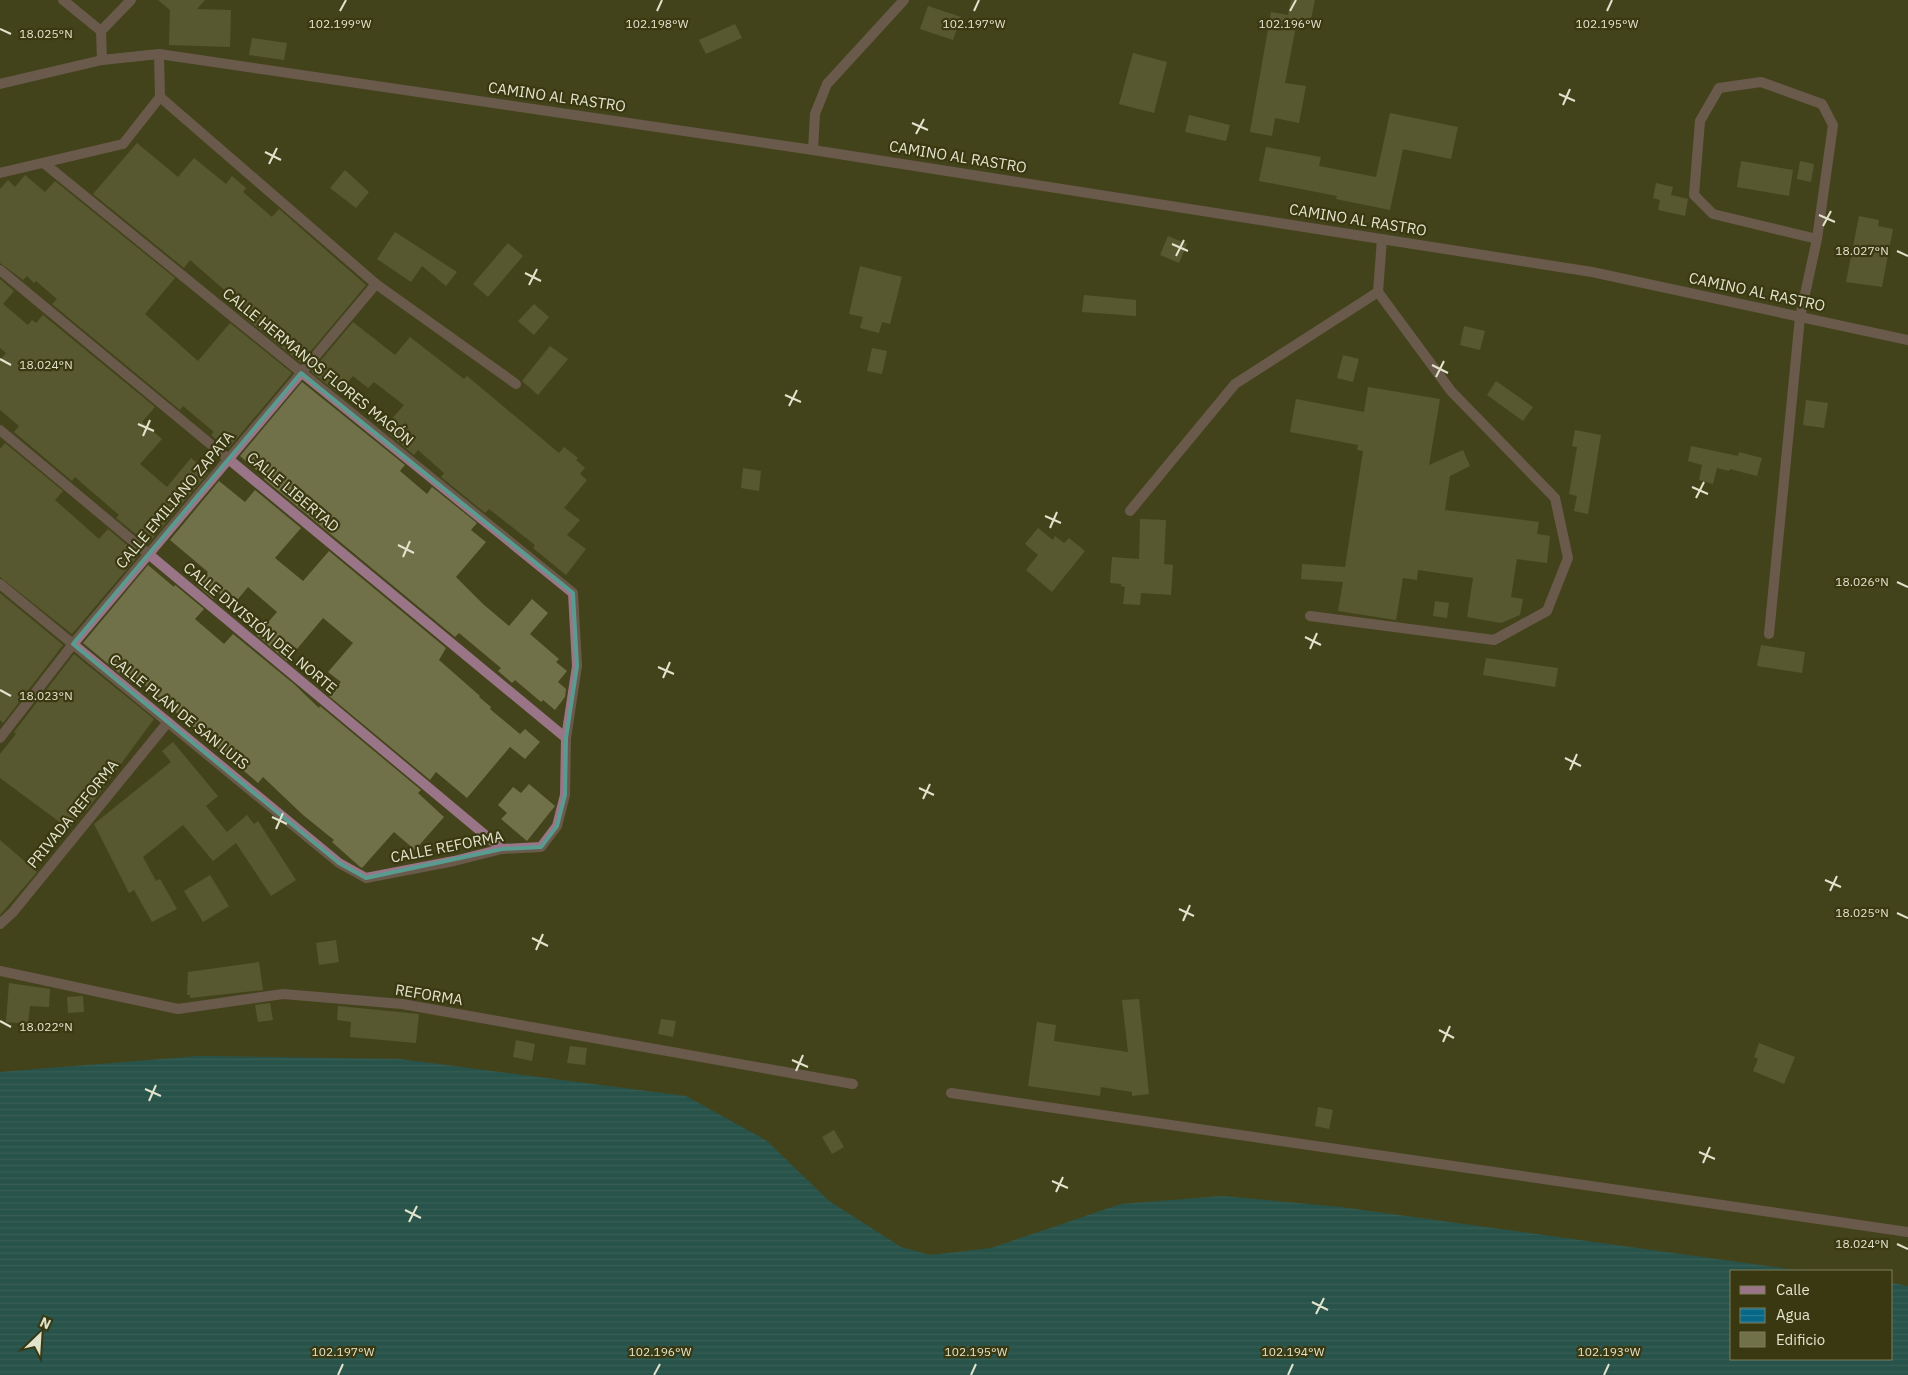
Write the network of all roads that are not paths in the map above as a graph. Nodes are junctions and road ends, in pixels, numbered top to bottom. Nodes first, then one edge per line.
1 (63, 0) edge
2 (131, 0) edge
3 (904, 0) edge
4 (101, 32) junction
5 (159, 54) junction
6 (102, 60) junction
7 (0, 84) edge
8 (160, 97) junction
9 (812, 150) junction
10 (45, 164) junction
11 (0, 173) edge
12 (1382, 239) junction
13 (1817, 239) junction
14 (0, 270) edge
15 (376, 284) junction
16 (1378, 292) junction
17 (1800, 317) junction
18 (1908, 340) edge
19 (301, 373) junction
20 (516, 384) dead end
21 (0, 430) edge
22 (230, 459) junction
23 (1130, 511) dead end
24 (149, 554) junction
25 (0, 584) edge
26 (573, 593) joint
27 (1310, 616) dead end
28 (1768, 634) dead end
29 (73, 644) junction
30 (168, 722) junction
31 (0, 738) edge
32 (566, 738) junction
33 (502, 849) junction
34 (339, 862) joint
35 (0, 924) edge
36 (0, 971) edge
37 (853, 1084) dead end
38 (950, 1093) dead end
39 (1908, 1232) edge

1 - 4 street
2 - 4 street
3 - 9 street
4 - 6 street
5 - 6 street, CAMINO AL RASTRO
5 - 8 street
5 - 9 street, CAMINO AL RASTRO
6 - 7 street, CAMINO AL RASTRO
8 - 10 street
8 - 15 street
9 - 12 street, CAMINO AL RASTRO
10 - 11 street
10 - 19 street, CALLE HERMANOS FLORES MAGÓN
12 - 16 street
12 - 17 street, CAMINO AL RASTRO
13 - 13 street
13 - 17 street
14 - 22 street, CALLE LIBERTAD
15 - 19 street, CALLE EMILIANO ZAPATA
15 - 20 street
16 - 23 street
16 - 27 street
17 - 18 street, CAMINO AL RASTRO
17 - 28 street
19 - 22 street, CALLE EMILIANO ZAPATA
19 - 26 street, CALLE HERMANOS FLORES MAGÓN
21 - 24 street, CALLE DIVISIÓN DEL NORTE
22 - 24 street, CALLE EMILIANO ZAPATA
22 - 32 street, CALLE LIBERTAD
24 - 29 street, CALLE EMILIANO ZAPATA
24 - 33 street, CALLE DIVISIÓN DEL NORTE
25 - 29 street, CALLE PLAN DE SAN LUIS
26 - 32 street, CALLE REFORMA
29 - 30 street, CALLE PLAN DE SAN LUIS
29 - 31 street, CALLE EMILIANO ZAPATA
30 - 34 street, CALLE PLAN DE SAN LUIS
30 - 35 street, PRIVADA REFORMA
32 - 33 street, CALLE REFORMA
33 - 34 street, CALLE REFORMA
36 - 37 street, REFORMA
38 - 39 street

